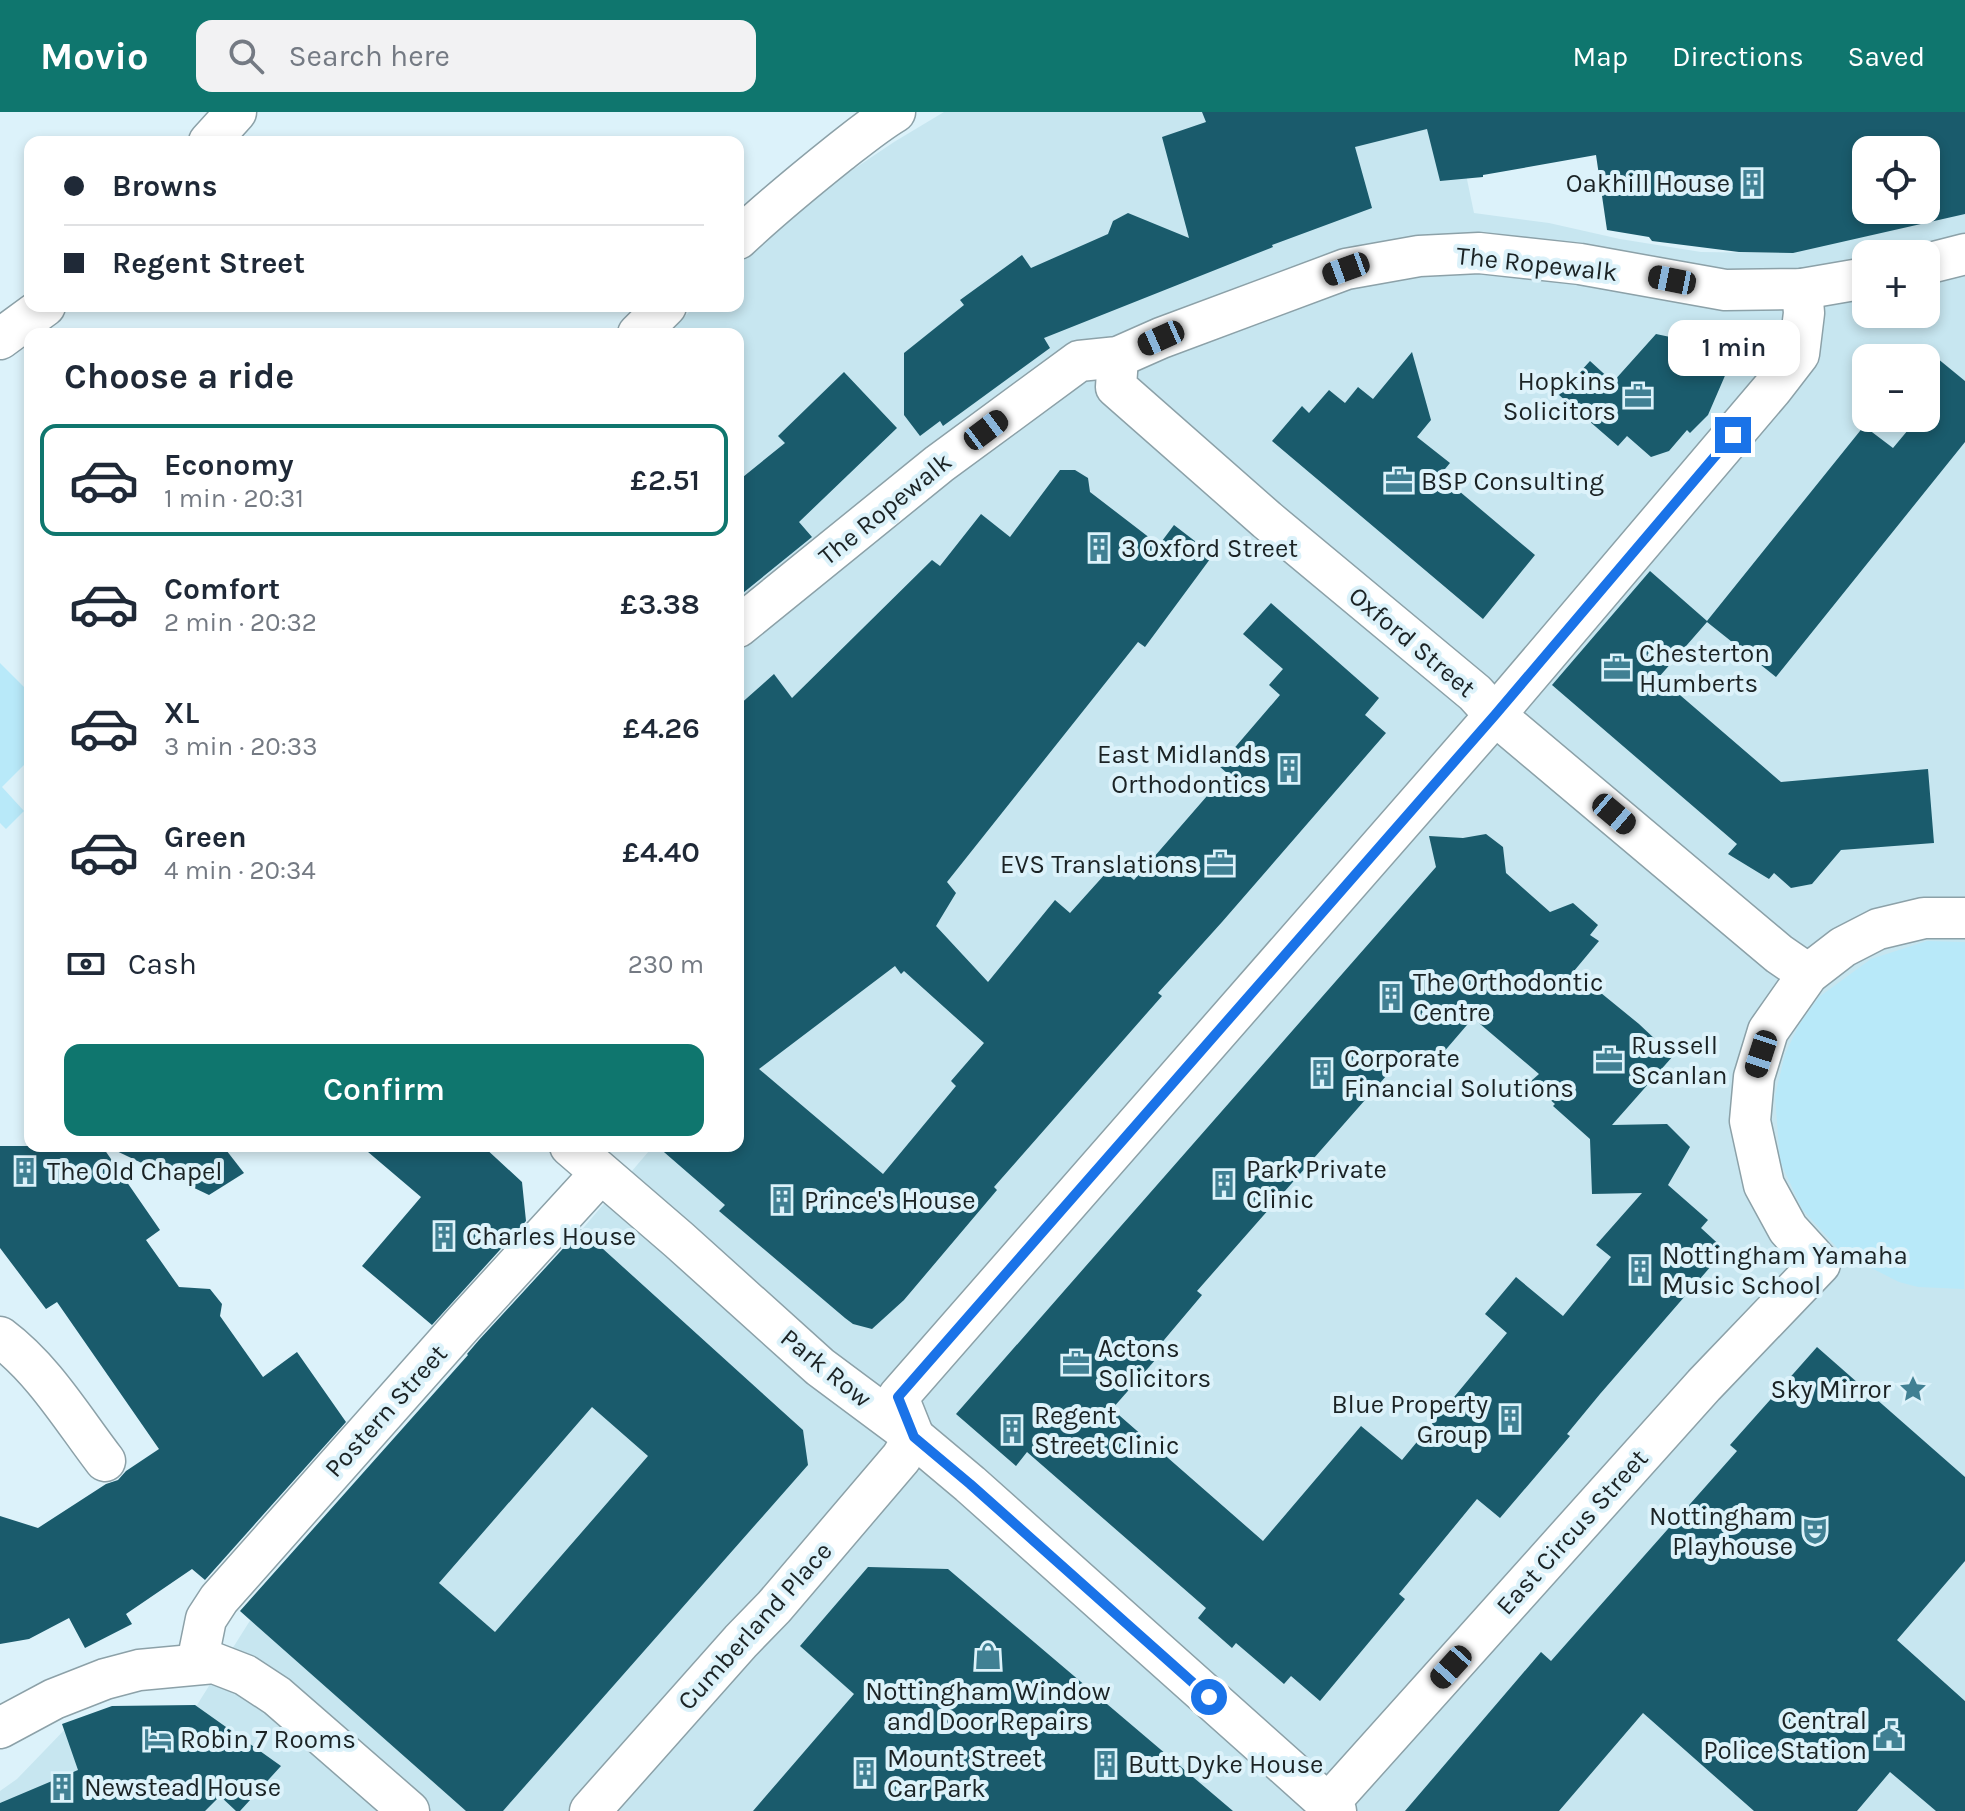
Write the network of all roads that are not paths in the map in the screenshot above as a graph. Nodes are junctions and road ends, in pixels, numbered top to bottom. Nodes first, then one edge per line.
1 (236, 112) edge
2 (895, 112) edge
3 (214, 136) edge
4 (744, 234) edge
5 (1965, 254) edge
6 (1940, 260) edge
7 (1852, 280) edge
8 (1802, 289) junction
9 (37, 312) edge
10 (660, 312) edge
11 (644, 328) edge
12 (0, 339) edge
13 (1118, 357) junction
14 (744, 622) edge
15 (1495, 715) junction
16 (1965, 918) edge
17 (1808, 974) junction
18 (577, 1152) edge
19 (599, 1172) junction
20 (0, 1337) edge
21 (914, 1437) junction
22 (105, 1461) dead end
23 (197, 1663) junction
24 (2, 1721) edge
25 (1332, 1807) edge
26 (409, 1811) edge
27 (590, 1811) edge

1 - 3 street
2 - 4 street
5 - 6 street
7 - 8 street, The Ropewalk
8 - 13 street, The Ropewalk
8 - 15 street
9 - 12 street
10 - 11 street
13 - 14 street, The Ropewalk
13 - 15 street, Oxford Street
15 - 17 street, Oxford Street
15 - 21 street
16 - 17 street
17 - 25 street, East Circus Street
18 - 19 street, Park Row
19 - 21 street, Park Row
19 - 23 street, Postern Street
20 - 22 street
21 - 25 street, Park Row
21 - 27 street, Cumberland Place
23 - 24 street
23 - 26 street

